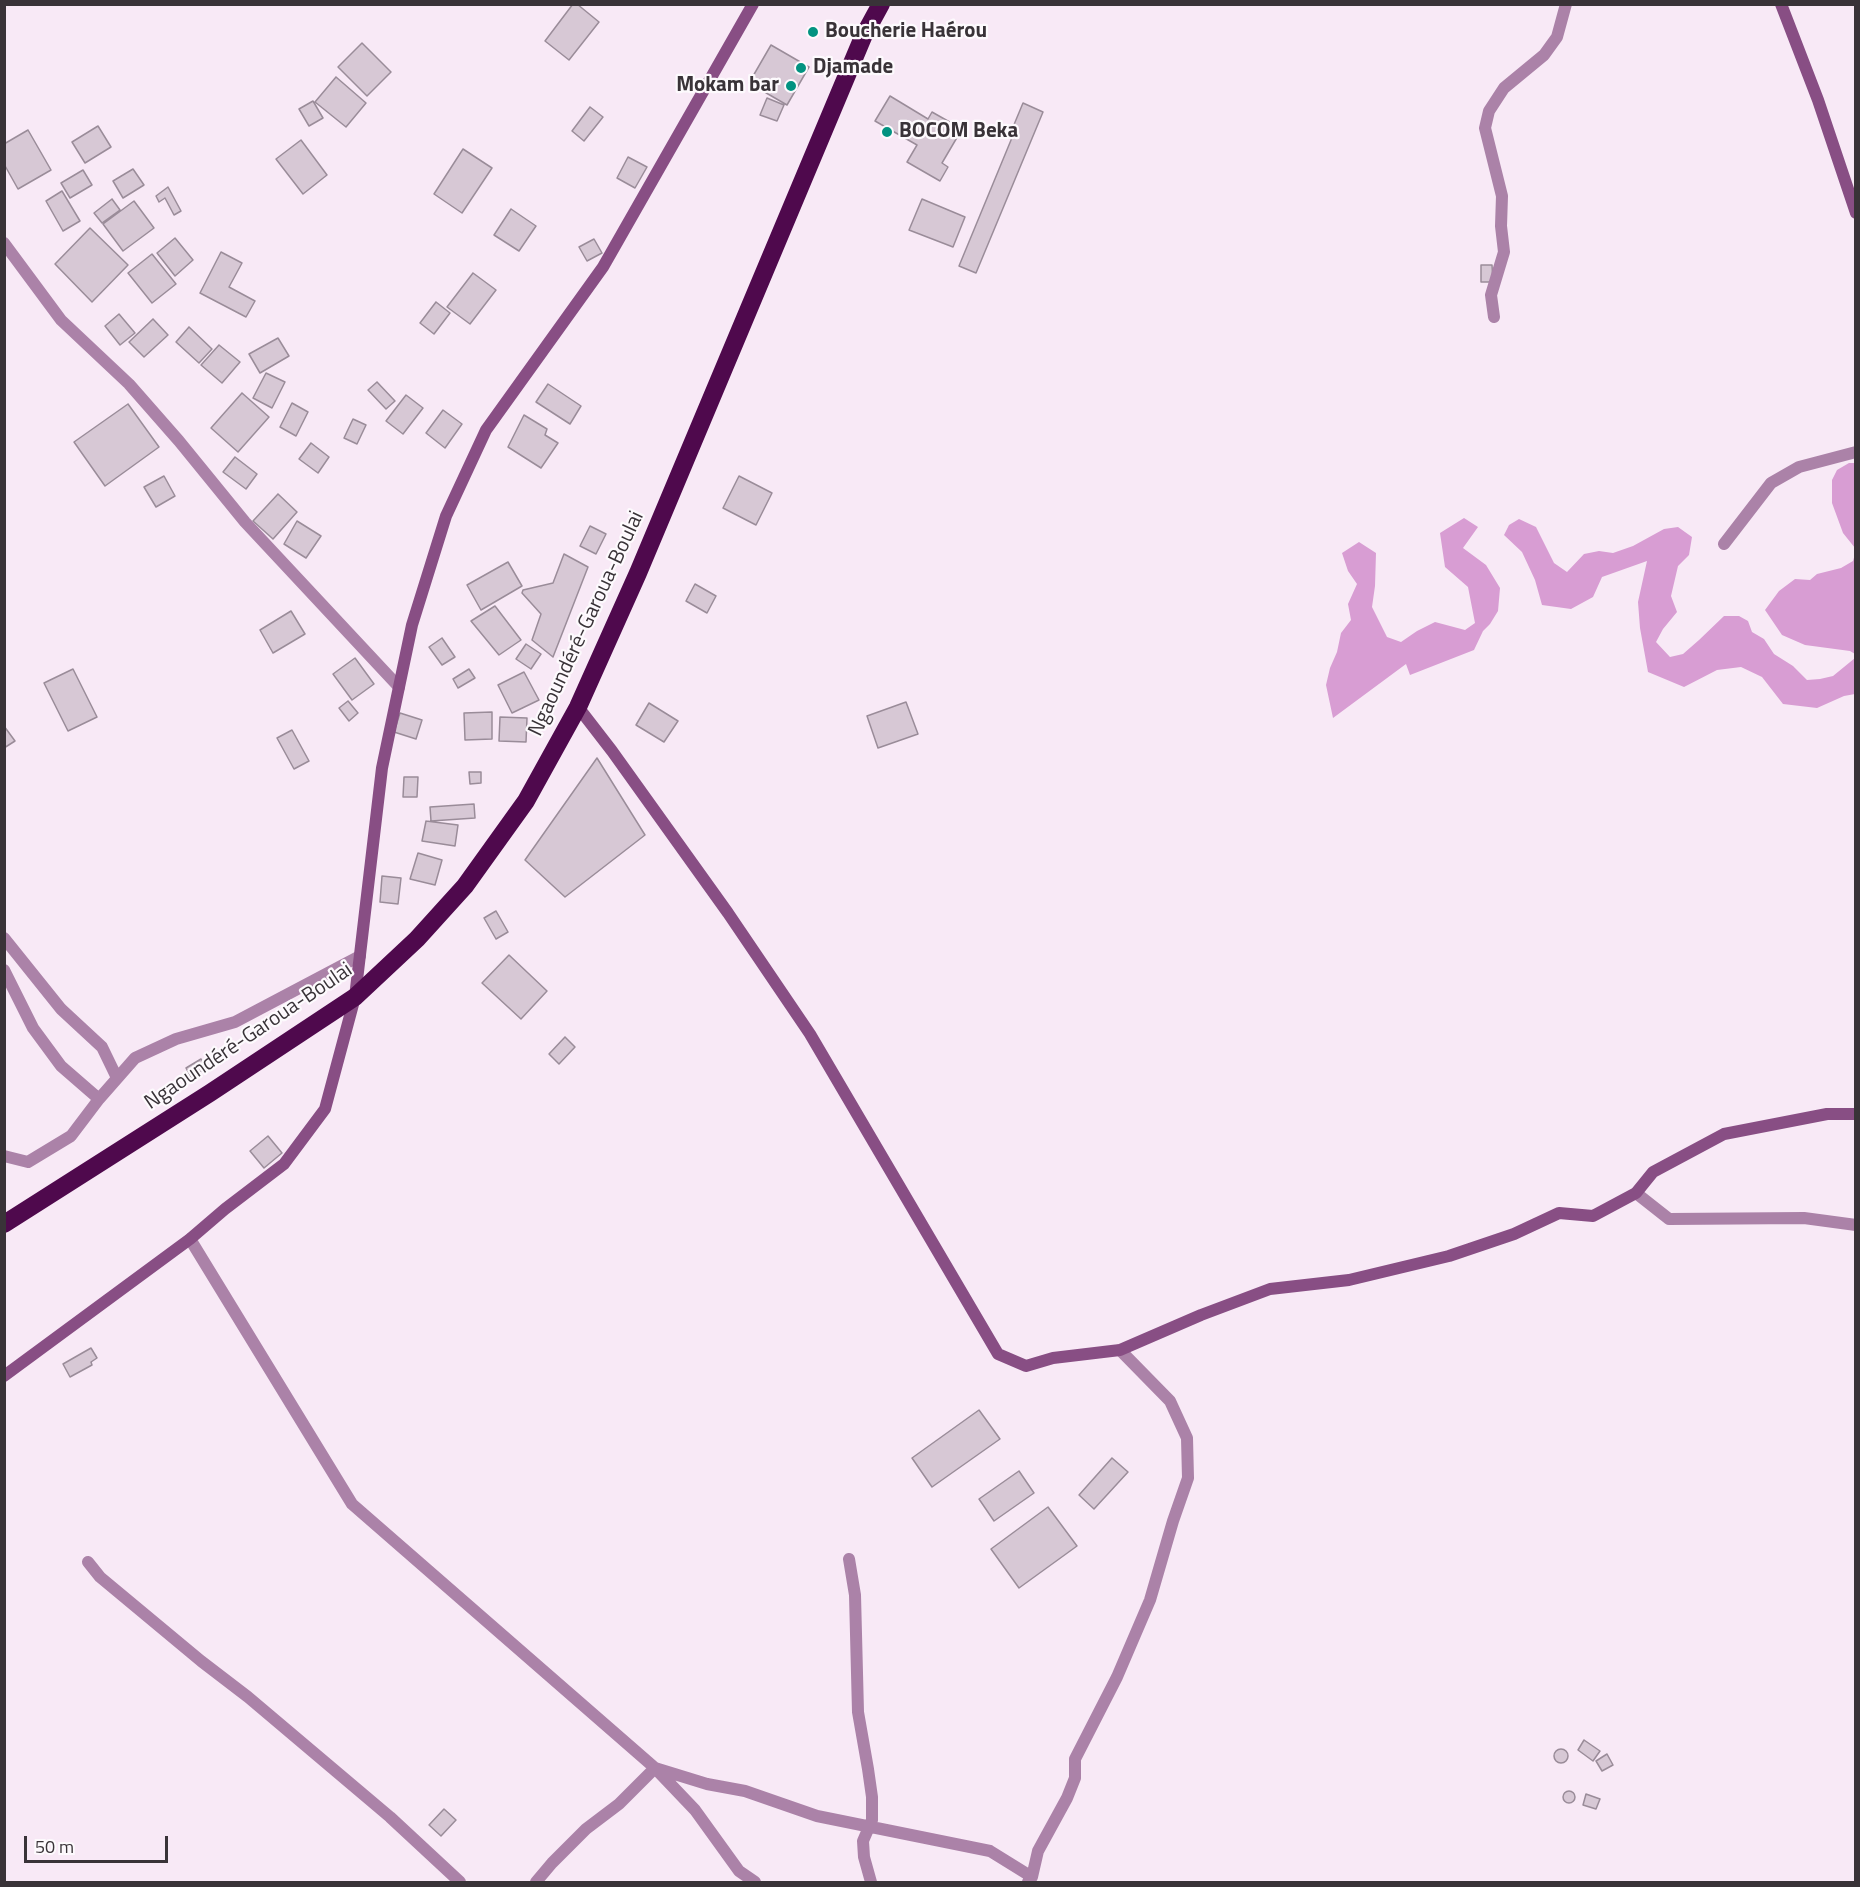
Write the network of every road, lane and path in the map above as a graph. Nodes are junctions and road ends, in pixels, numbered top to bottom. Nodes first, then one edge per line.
1 (753, 4) edge
2 (881, 4) edge
3 (1566, 4) edge
4 (1781, 4) edge
5 (1856, 213) edge
6 (4, 243) edge
7 (1494, 317) dead end
8 (1856, 452) edge
9 (1724, 544) dead end
10 (399, 687) junction
11 (578, 707) junction
12 (4, 938) edge
13 (360, 956) junction
14 (4, 970) edge
15 (354, 997) junction
16 (117, 1078) junction
17 (99, 1099) junction
18 (1856, 1114) edge
19 (4, 1156) edge
20 (1636, 1193) junction
21 (4, 1224) edge
22 (1856, 1225) edge
23 (190, 1239) junction
24 (1120, 1350) junction
25 (4, 1376) edge
26 (849, 1559) dead end
27 (88, 1562) dead end
28 (654, 1768) junction
29 (868, 1828) junction
30 (1030, 1880) edge
31 (460, 1882) edge
32 (536, 1882) edge
33 (754, 1882) edge
34 (871, 1882) edge

1 - 10 street
2 - 11 highway, Ngaoundéré-Garoua-Boulai
3 - 7 street
4 - 5 street
6 - 10 street
8 - 9 street
10 - 13 street
11 - 15 highway, Ngaoundéré-Garoua-Boulai
11 - 24 street
12 - 16 street
13 - 15 street
13 - 16 street
14 - 17 street
15 - 21 highway, Ngaoundéré-Garoua-Boulai
15 - 23 street
16 - 17 street
17 - 19 street
18 - 20 street
20 - 22 street
20 - 24 street
23 - 25 street
23 - 28 street
24 - 30 street
26 - 29 street
27 - 31 street
28 - 29 street
28 - 32 street
28 - 33 street
29 - 30 street
29 - 34 street

